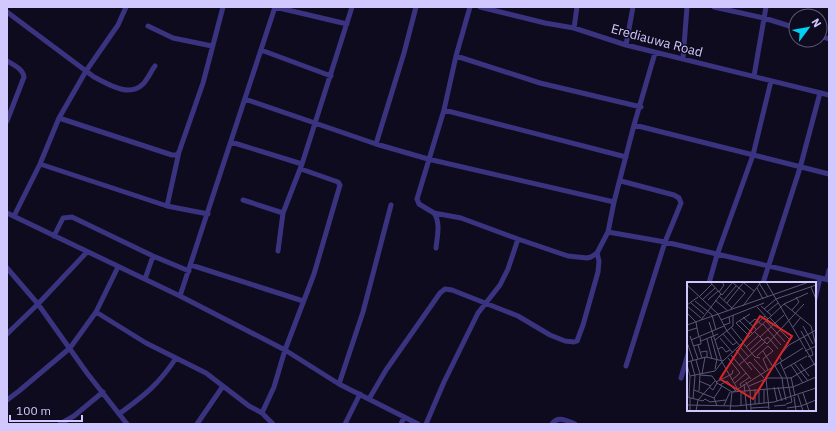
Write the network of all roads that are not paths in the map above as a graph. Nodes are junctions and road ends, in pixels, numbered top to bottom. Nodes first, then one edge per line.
1 (126, 7) edge
2 (223, 7) edge
3 (275, 7) edge
4 (352, 7) edge
5 (416, 7) edge
6 (470, 7) edge
7 (480, 7) edge
8 (577, 7) edge
9 (633, 7) edge
10 (687, 7) edge
11 (714, 7) edge
12 (766, 7) edge
13 (7, 12) edge
14 (764, 18) junction
15 (347, 24) junction
16 (148, 26) dead end
17 (788, 26) edge
18 (574, 28) junction
19 (626, 45) junction
20 (212, 46) junction
21 (261, 50) junction
22 (655, 53) junction
23 (456, 56) junction
24 (683, 59) junction
25 (7, 61) edge
26 (155, 66) dead end
27 (86, 71) junction
28 (331, 76) junction
29 (754, 76) junction
30 (771, 81) junction
31 (820, 93) junction
32 (829, 95) edge
33 (245, 99) junction
34 (641, 107) junction
35 (444, 110) junction
36 (59, 118) junction
37 (7, 121) edge
38 (316, 124) junction
39 (634, 126) junction
40 (231, 142) junction
41 (376, 144) junction
42 (179, 152) junction
43 (754, 155) junction
44 (626, 158) junction
45 (428, 159) junction
46 (40, 164) junction
47 (302, 166) junction
48 (800, 168) junction
49 (829, 174) edge
50 (621, 181) junction
51 (243, 200) dead end
52 (614, 202) junction
53 (391, 205) dead end
54 (167, 206) junction
55 (7, 213) edge
56 (283, 213) junction
57 (434, 213) junction
58 (208, 214) junction
59 (14, 216) junction
60 (608, 232) junction
61 (54, 236) junction
62 (518, 239) junction
63 (665, 242) junction
64 (436, 248) dead end
65 (278, 251) dead end
66 (87, 252) junction
67 (597, 253) junction
68 (717, 255) junction
69 (153, 256) junction
70 (191, 265) junction
71 (768, 266) junction
72 (118, 267) junction
73 (7, 268) edge
74 (829, 270) edge
75 (189, 271) junction
76 (820, 278) junction
77 (144, 279) junction
78 (828, 280) edge
79 (709, 282) edge
80 (763, 282) edge
81 (816, 295) edge
82 (180, 296) junction
83 (303, 301) junction
84 (486, 303) junction
85 (38, 304) junction
86 (96, 312) junction
87 (7, 334) edge
88 (70, 348) junction
89 (285, 350) junction
90 (687, 357) edge
91 (176, 358) junction
92 (626, 366) dead end
93 (681, 378) dead end
94 (339, 384) junction
95 (223, 386) junction
96 (103, 392) junction
97 (360, 394) junction
98 (370, 399) junction
99 (7, 400) edge
100 (262, 413) junction
101 (120, 414) junction
102 (404, 417) junction
103 (60, 424) edge
104 (127, 424) edge
105 (197, 424) edge
106 (273, 424) edge
107 (345, 424) edge
108 (401, 424) edge
109 (418, 424) edge
110 (426, 424) edge
111 (552, 424) edge
112 (575, 424) edge

1 - 27 street
2 - 20 street
3 - 15 street
3 - 21 street
4 - 15 street
5 - 41 street
6 - 23 street
7 - 18 street, Erediauwa Road
8 - 18 street
9 - 19 street
10 - 24 street
11 - 14 street
12 - 14 street
13 - 27 street
14 - 17 street
14 - 29 street
15 - 28 street
16 - 20 street
18 - 19 street, Erediauwa Road
19 - 22 street, Erediauwa Road
20 - 42 street
21 - 28 street
21 - 33 street
22 - 24 street, Erediauwa Road
22 - 34 street
23 - 34 street
23 - 35 street
24 - 29 street, Erediauwa Road
25 - 37 street
26 - 27 street
27 - 36 street
28 - 38 street
29 - 30 street, Erediauwa Road
30 - 31 street, Erediauwa Road
30 - 43 street
31 - 32 street, Erediauwa Road
31 - 48 street
33 - 38 street
33 - 40 street
34 - 39 street
35 - 44 street
35 - 45 street
36 - 42 street
36 - 46 street
38 - 41 street
38 - 47 street
39 - 43 street
39 - 44 street
40 - 47 street
40 - 58 street
41 - 45 street
42 - 54 street
43 - 48 street
43 - 68 street
44 - 50 street
45 - 52 street
45 - 57 street
46 - 54 street
46 - 59 street
47 - 56 street
47 - 83 street
48 - 49 street
48 - 71 street
50 - 52 street
50 - 63 street
51 - 56 street
52 - 60 street
53 - 94 street
54 - 58 street
55 - 59 street
56 - 65 street
57 - 62 street
57 - 64 street
58 - 70 street
59 - 61 street
60 - 63 street
60 - 67 street
61 - 66 street
61 - 69 street
62 - 67 street
62 - 84 street
63 - 68 street
63 - 92 street
66 - 72 street
66 - 85 street
67 - 84 street
68 - 71 street
68 - 79 street
69 - 75 street
69 - 77 street
70 - 75 street
70 - 83 street
71 - 76 street
71 - 80 street
72 - 77 street
72 - 86 street
73 - 85 street
74 - 78 street
75 - 82 street
76 - 78 street
76 - 81 street
77 - 82 street
82 - 89 street
83 - 89 street
84 - 98 street
84 - 110 street
85 - 87 street
85 - 88 street
86 - 88 street
86 - 91 street
88 - 96 street
88 - 99 street
89 - 94 street
89 - 100 street
90 - 93 street
91 - 95 street
91 - 101 street
94 - 97 street
95 - 100 street
95 - 105 street
96 - 101 street
96 - 103 street
97 - 98 street
97 - 107 street
98 - 102 street
100 - 106 street
101 - 104 street
102 - 108 street
102 - 109 street
111 - 112 street

